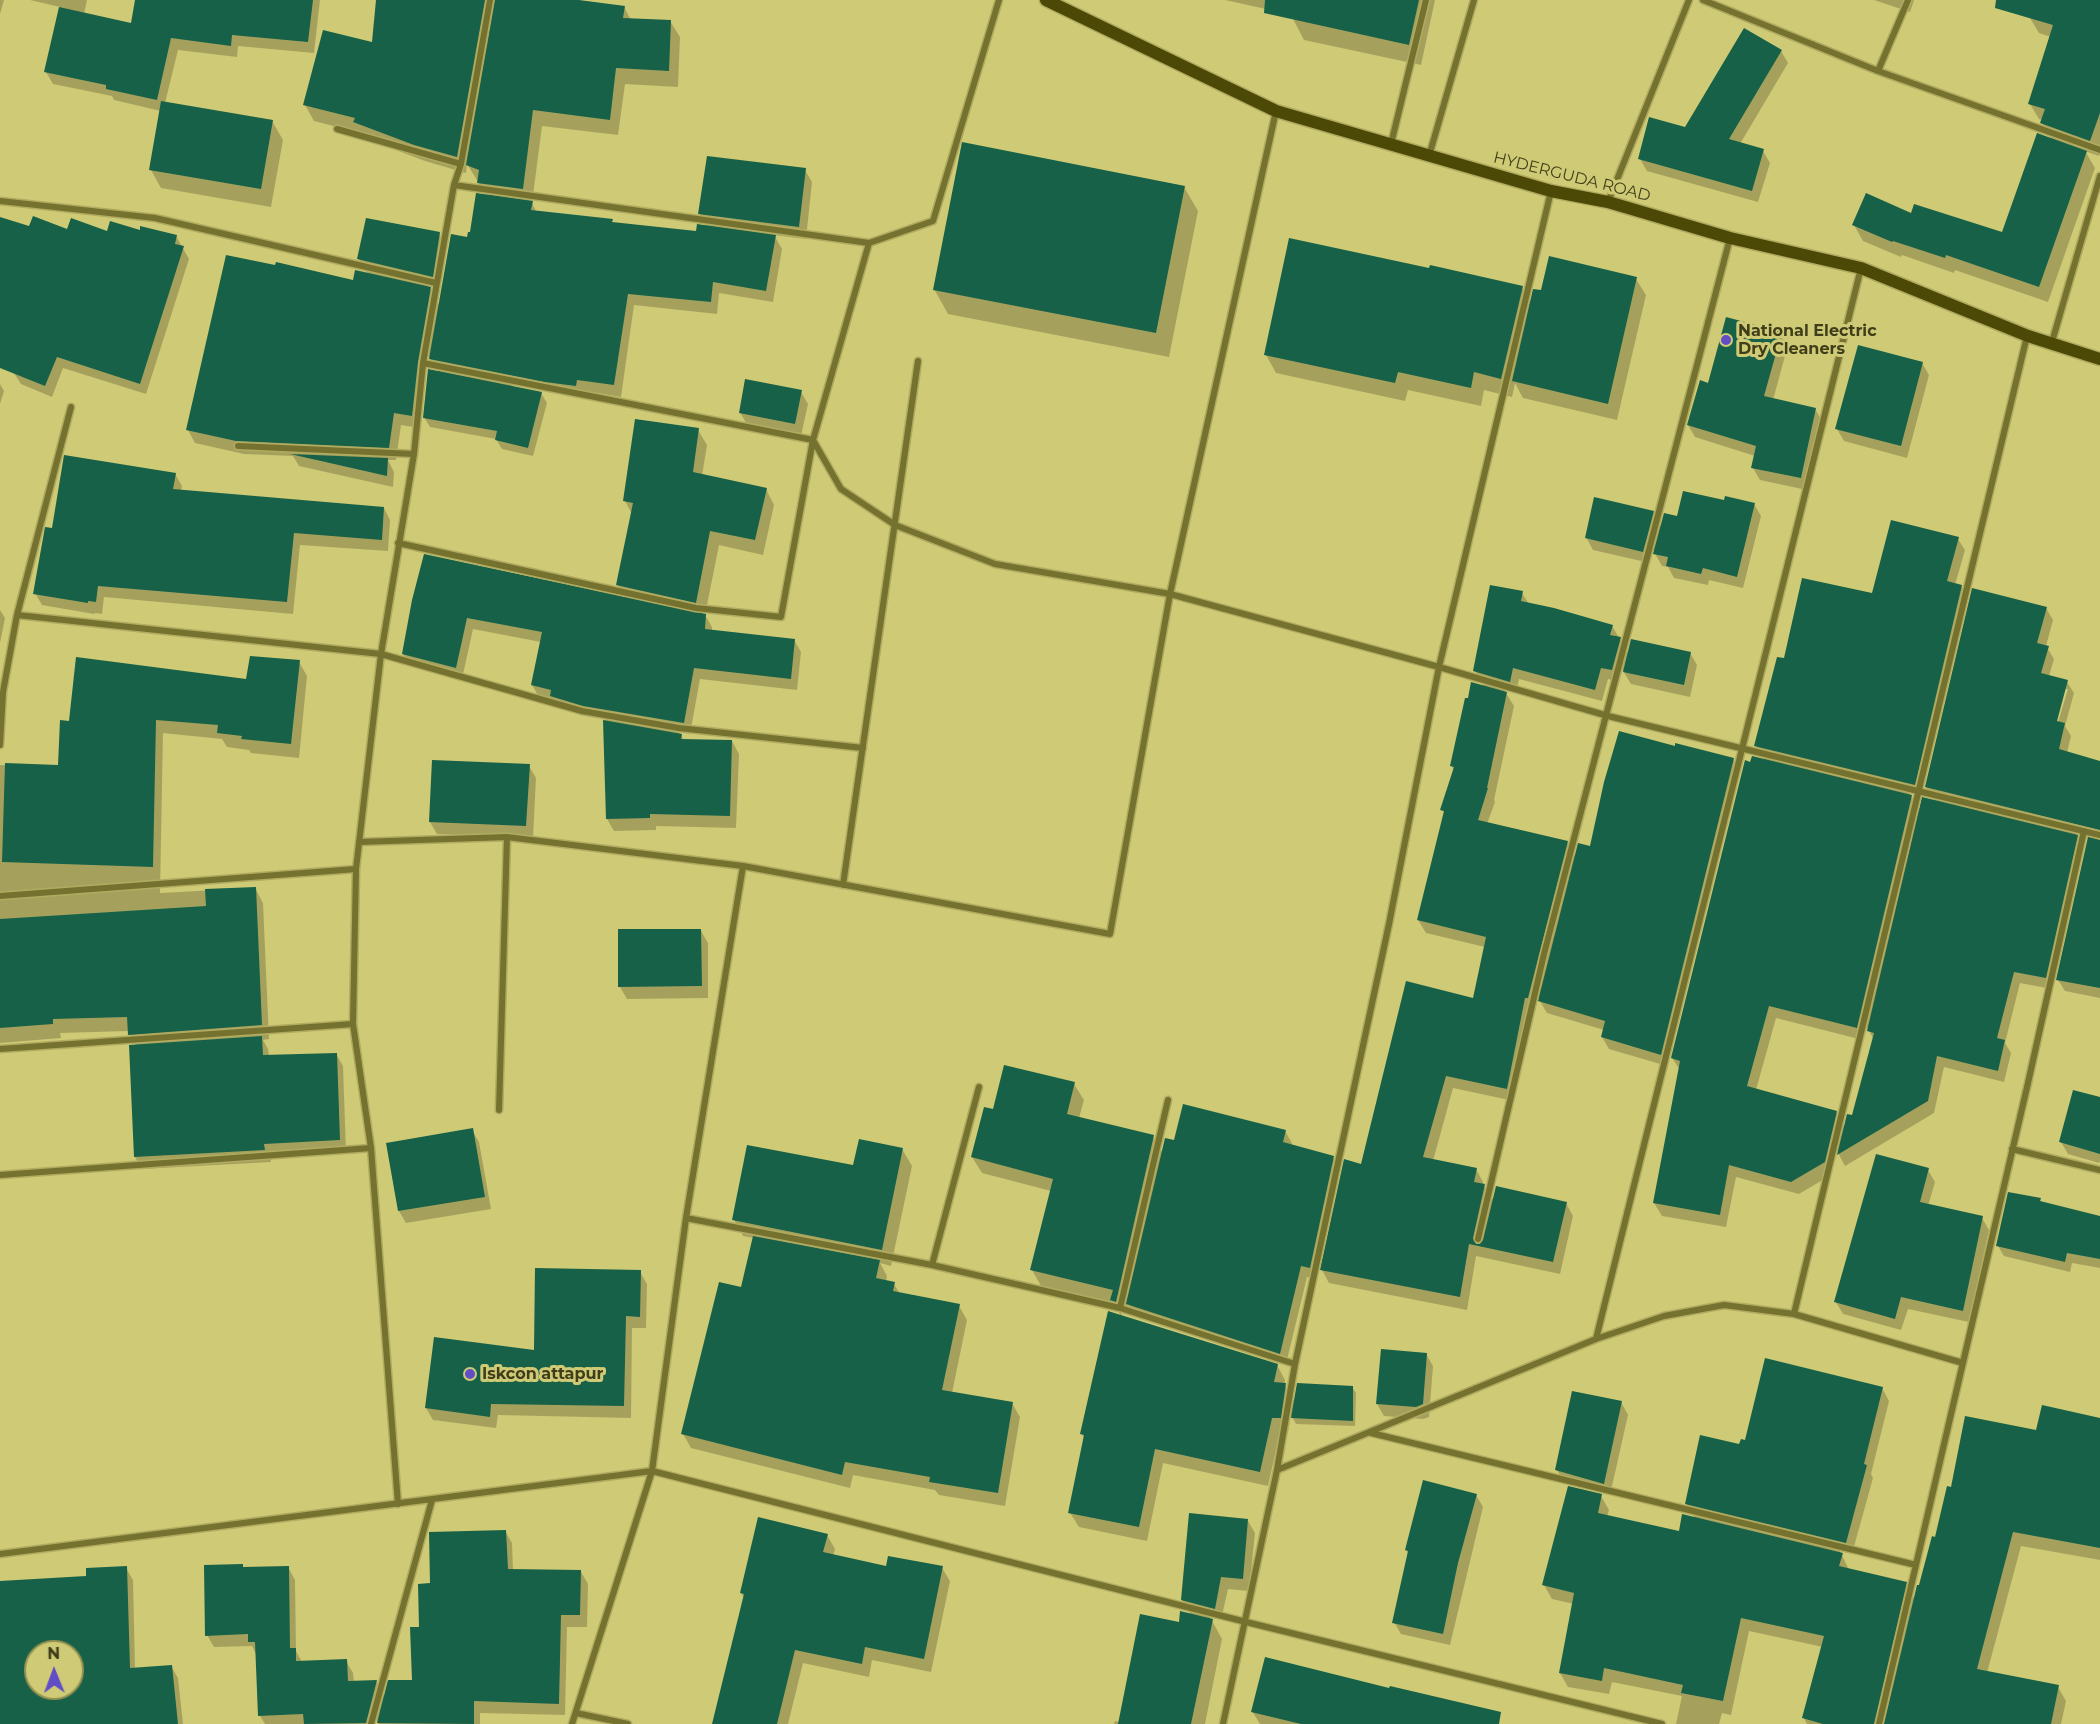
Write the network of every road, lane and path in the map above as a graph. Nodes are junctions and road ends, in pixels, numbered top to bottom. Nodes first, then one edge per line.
1 (490, 0) edge
2 (999, 0) edge
3 (1046, 0) edge
4 (1426, 0) edge
5 (1474, 0) edge
6 (1689, 0) edge
7 (1703, 0) edge
8 (1908, 0) edge
9 (1878, 71) junction
10 (1276, 111) junction
11 (337, 129) dead end
12 (1391, 144) junction
13 (2100, 150) edge
14 (1429, 156) junction
15 (461, 164) junction
16 (2100, 176) edge
17 (454, 185) junction
18 (1551, 190) junction
19 (0, 201) edge
20 (1608, 202) junction
21 (1730, 238) junction
22 (869, 243) junction
23 (1861, 268) junction
24 (436, 283) junction
25 (2028, 336) junction
26 (2052, 342) junction
27 (2100, 359) edge
28 (918, 361) dead end
29 (423, 363) junction
30 (71, 407) dead end
31 (813, 440) junction
32 (238, 446) dead end
33 (414, 453) junction
34 (895, 525) junction
35 (398, 543) junction
36 (1170, 594) junction
37 (17, 615) junction
38 (381, 654) junction
39 (1439, 668) junction
40 (2, 692) edge
41 (1608, 716) junction
42 (0, 745) edge
43 (862, 748) junction
44 (1743, 749) junction
45 (1918, 791) junction
46 (2084, 831) junction
47 (2100, 835) edge
48 (507, 837) junction
49 (359, 842) junction
50 (743, 866) junction
51 (356, 869) junction
52 (843, 885) junction
53 (0, 896) edge
54 (353, 1023) junction
55 (0, 1049) edge
56 (979, 1087) dead end
57 (1168, 1100) dead end
58 (499, 1110) dead end
59 (371, 1148) junction
60 (2012, 1149) junction
61 (2100, 1170) edge
62 (0, 1176) edge
63 (686, 1218) junction
64 (1478, 1239) dead end
65 (932, 1265) junction
66 (1120, 1308) junction
67 (1794, 1314) junction
68 (1596, 1339) junction
69 (1963, 1363) junction
70 (1294, 1364) junction
71 (1370, 1433) junction
72 (1277, 1470) junction
73 (652, 1471) junction
74 (432, 1500) junction
75 (398, 1504) junction
76 (0, 1554) edge
77 (1916, 1564) junction
78 (1246, 1622) junction
79 (576, 1713) junction
80 (371, 1724) edge
81 (572, 1724) edge
82 (628, 1724) edge
83 (1223, 1724) edge
84 (1662, 1724) edge
85 (1879, 1724) edge

1 - 15 street
2 - 22 street
3 - 10 street, HYDERGUDA ROAD
4 - 12 street
5 - 14 street
6 - 20 street
7 - 9 street
8 - 9 street
9 - 13 street
10 - 12 street, HYDERGUDA ROAD
10 - 36 street
11 - 15 street
12 - 14 street, HYDERGUDA ROAD
14 - 18 street, HYDERGUDA ROAD
15 - 17 street
16 - 26 street
17 - 22 street
17 - 24 street
18 - 20 street, HYDERGUDA ROAD
18 - 39 street
19 - 24 street
20 - 21 street, HYDERGUDA ROAD
21 - 23 street, HYDERGUDA ROAD
21 - 41 street
22 - 31 street
23 - 25 street, HYDERGUDA ROAD
23 - 44 street
24 - 29 street
25 - 26 street, HYDERGUDA ROAD
25 - 45 street
26 - 27 street, HYDERGUDA ROAD
28 - 34 street
29 - 31 street
29 - 33 street
30 - 37 street
31 - 34 street
31 - 35 street
32 - 33 street
33 - 35 street
34 - 36 street
34 - 43 street
35 - 38 street
36 - 39 street
36 - 52 street
37 - 38 street
37 - 40 street
38 - 43 street
38 - 49 street
39 - 41 street
39 - 70 street
40 - 42 street
41 - 44 street
41 - 64 street
43 - 52 street
44 - 45 street
44 - 68 street
45 - 46 street
45 - 67 street
46 - 47 street
46 - 60 street
48 - 49 street
48 - 50 street
48 - 58 street
49 - 51 street
50 - 52 street
50 - 63 street
51 - 53 street
51 - 54 street
54 - 55 street
54 - 59 street
56 - 65 street
57 - 66 street
59 - 62 street
59 - 75 street
60 - 61 street
60 - 69 street
63 - 65 street
63 - 73 street
65 - 66 street
66 - 70 street
67 - 68 street
67 - 69 street
68 - 71 street
69 - 77 street
70 - 72 street
71 - 72 street
71 - 77 street
72 - 78 street
73 - 74 street
73 - 78 street
73 - 79 street
74 - 75 street
74 - 80 street
75 - 76 street
77 - 85 street
78 - 83 street
78 - 84 street
79 - 81 street
79 - 82 street

